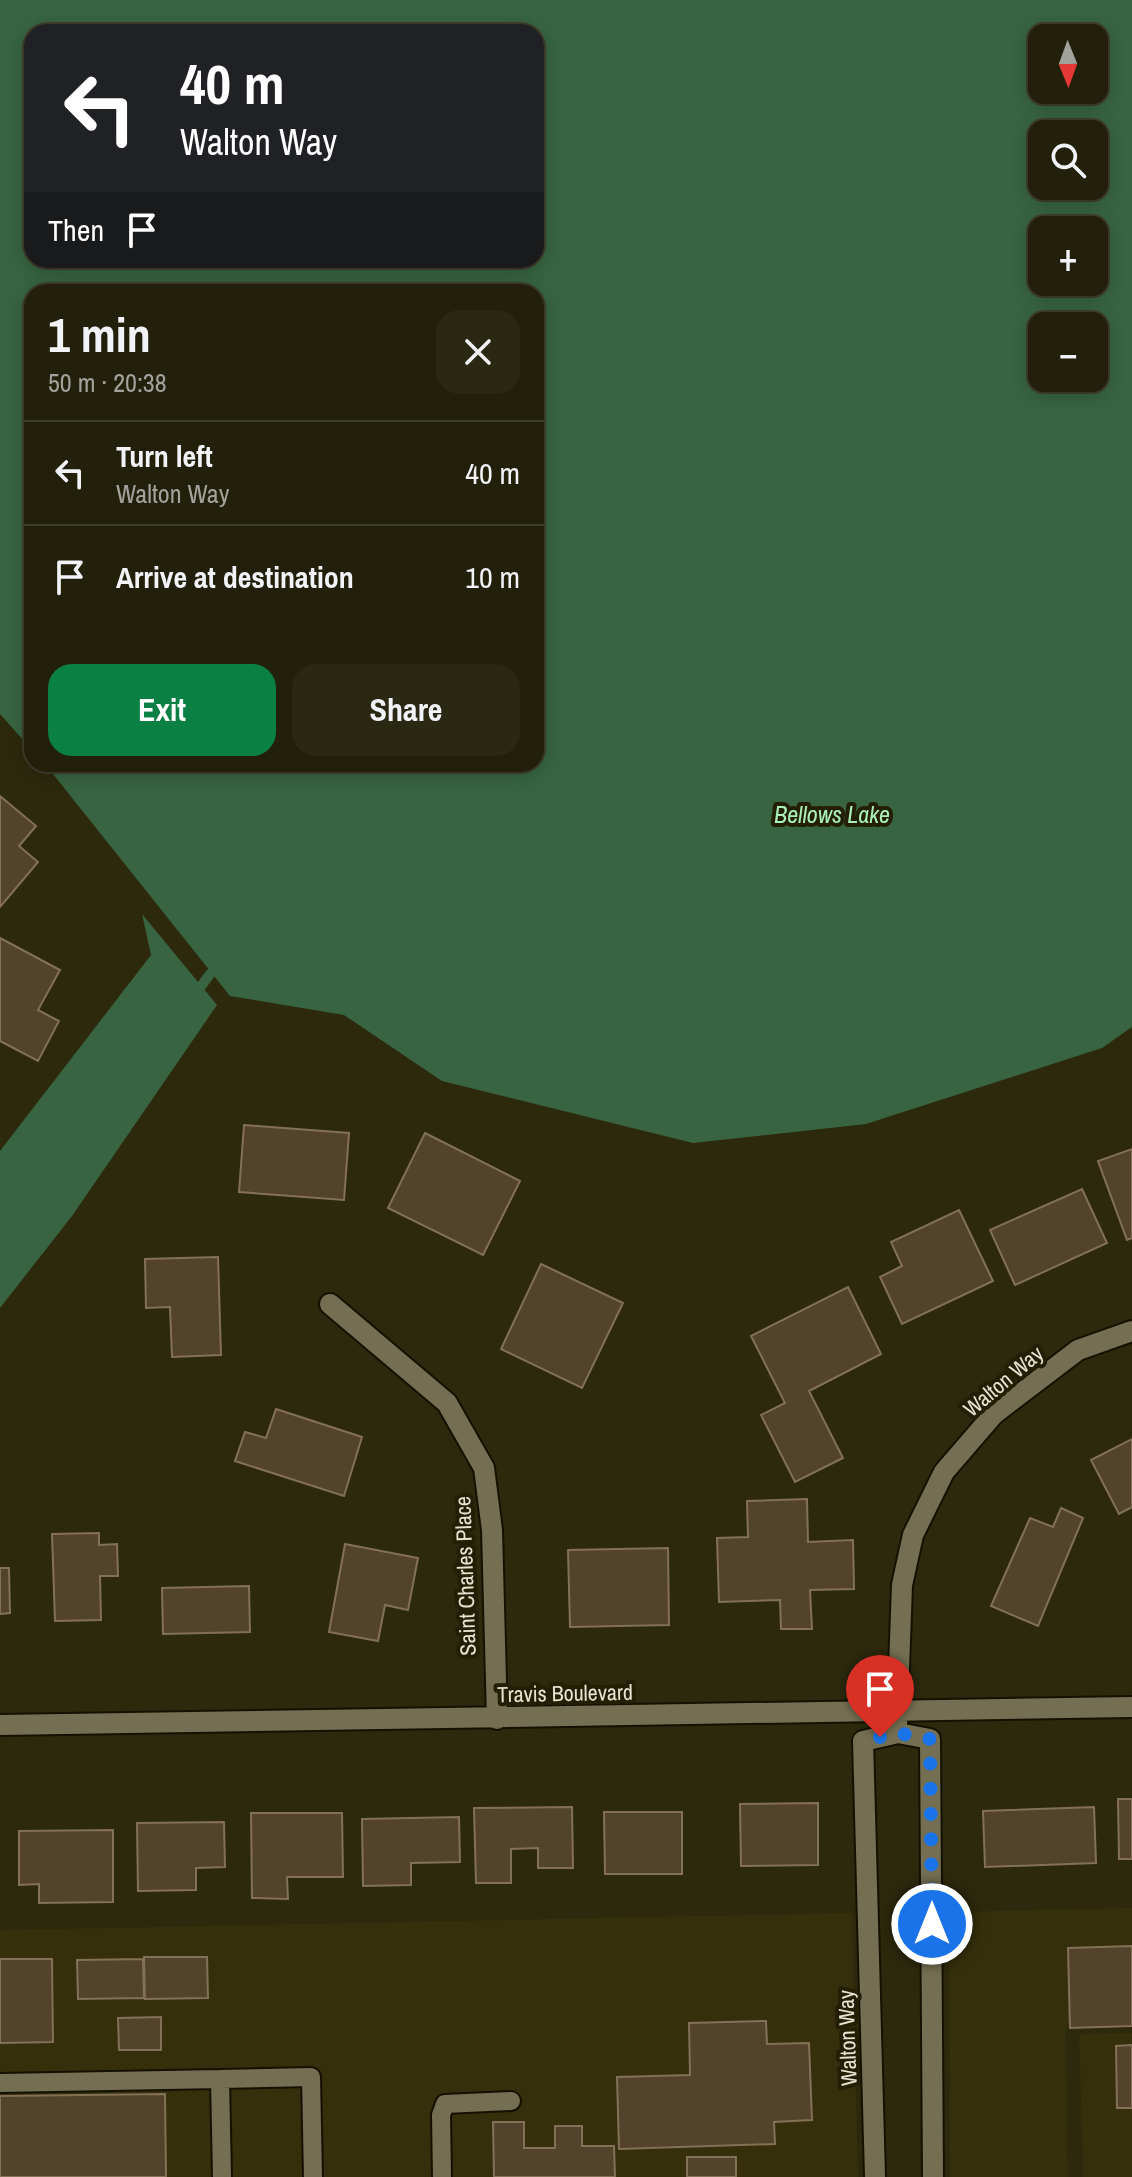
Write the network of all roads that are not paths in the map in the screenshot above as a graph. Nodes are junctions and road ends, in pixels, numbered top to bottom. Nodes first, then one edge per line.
1 (330, 1304) dead end
2 (1132, 1331) edge
3 (1132, 1707) edge
4 (896, 1710) junction
5 (497, 1719) junction
6 (0, 1725) edge
7 (898, 1733) junction
8 (220, 2079) junction
9 (0, 2083) edge
10 (511, 2101) dead end
11 (222, 2177) edge
12 (313, 2177) edge
13 (442, 2177) edge
14 (875, 2177) edge
15 (933, 2177) edge

1 - 5 street, Saint Charles Place
2 - 4 street, Walton Way
3 - 4 street, Travis Boulevard
4 - 5 street, Travis Boulevard
4 - 7 street, Walton Way
5 - 6 street, Travis Boulevard
7 - 14 street, Walton Way
7 - 15 street
8 - 9 lane
8 - 11 lane
8 - 12 lane
10 - 13 lane

